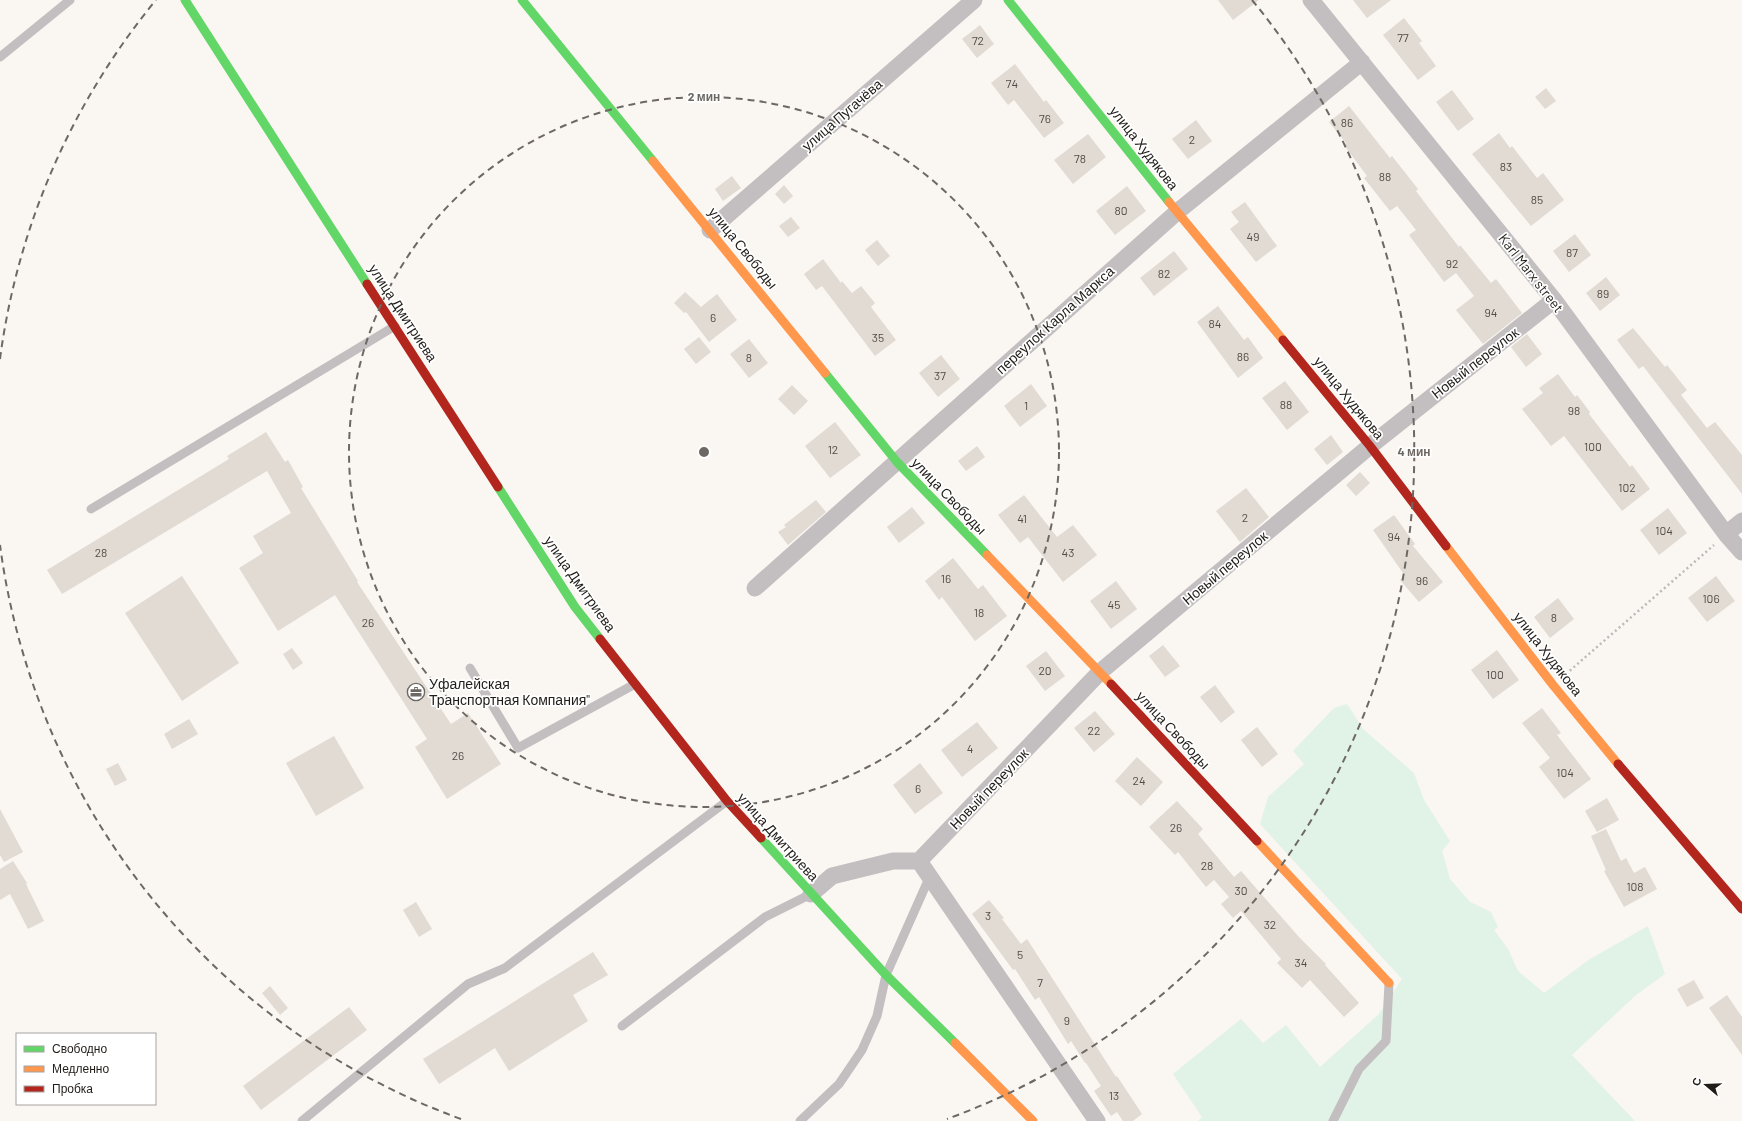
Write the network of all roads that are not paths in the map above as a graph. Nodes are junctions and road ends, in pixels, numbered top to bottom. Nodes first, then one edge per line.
1 (70, 0) edge
2 (185, 0) edge
3 (522, 0) edge
4 (974, 0) edge
5 (1008, 0) edge
6 (1311, 0) edge
7 (0, 57) edge
8 (1362, 62) junction
9 (1177, 212) junction
10 (710, 230) junction
11 (1554, 300) junction
12 (395, 326) junction
13 (1370, 446) junction
14 (897, 462) junction
15 (91, 509) dead end
16 (1742, 522) edge
17 (1726, 534) junction
18 (1742, 552) edge
19 (755, 588) dead end
20 (470, 668) dead end
21 (1100, 672) junction
22 (635, 684) junction
23 (727, 801) junction
24 (920, 861) junction
25 (930, 876) junction
26 (811, 894) junction
27 (1742, 909) edge
28 (886, 975) junction
29 (1389, 983) joint
30 (622, 1026) dead end
31 (302, 1121) edge
32 (800, 1121) edge
33 (1033, 1121) edge
34 (1097, 1121) edge
35 (1334, 1121) edge

1 - 7 lane
2 - 12 street, улица Дмитриева
3 - 10 street, улица Свободы
4 - 10 street, улица Пугачёва
5 - 9 street, улица Худякова
6 - 8 street, Karl Marx street
8 - 9 street, переулок Карла Маркса
8 - 11 street, Karl Marx street
9 - 13 street, улица Худякова
9 - 14 street, переулок Карла Маркса
10 - 14 street, улица Свободы
11 - 13 street, Новый переулок
11 - 17 street, Karl Marx street
12 - 15 lane
12 - 22 street, улица Дмитриева
13 - 21 street, Новый переулок
13 - 27 street, улица Худякова
14 - 19 street, переулок Карла Маркса
14 - 21 street, улица Свободы
16 - 17 street
17 - 18 street, Karl Marx street
20 - 22 lane
21 - 24 street, Новый переулок
21 - 29 street, улица Свободы
22 - 23 street, улица Дмитриева
23 - 26 street, улица Дмитриева
23 - 31 lane
24 - 25 street
24 - 26 street
25 - 28 lane
25 - 34 street
26 - 28 street, улица Дмитриева
26 - 30 lane
28 - 32 lane
28 - 33 street, улица Дмитриева
29 - 35 lane

